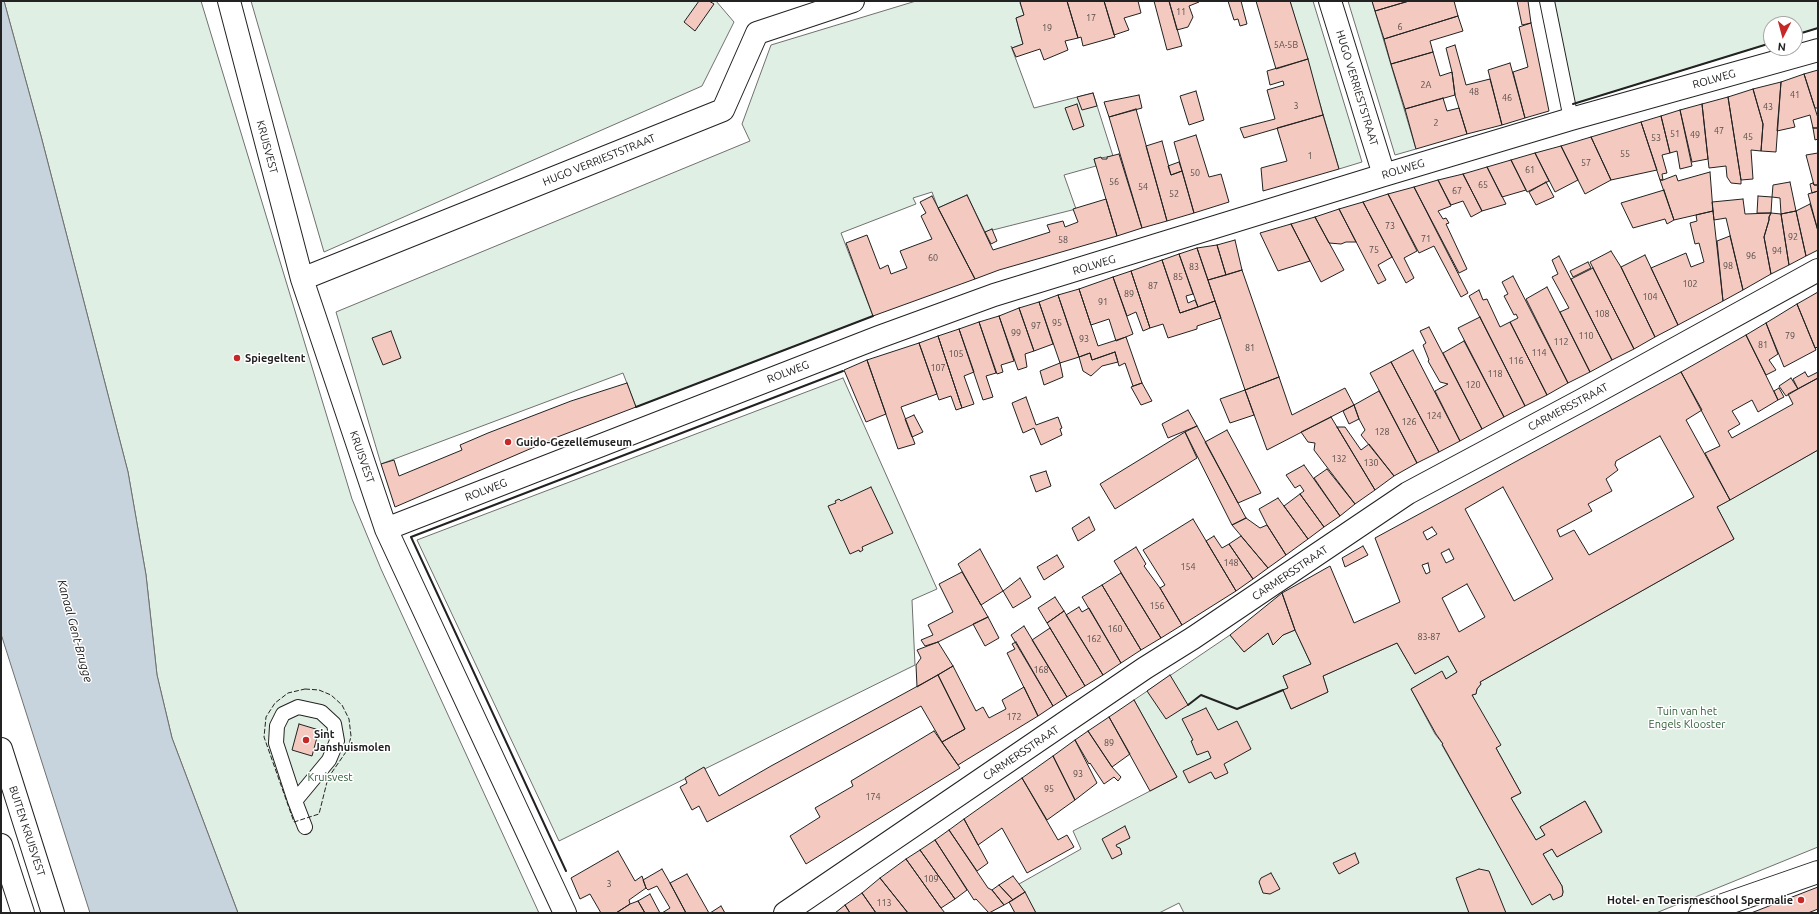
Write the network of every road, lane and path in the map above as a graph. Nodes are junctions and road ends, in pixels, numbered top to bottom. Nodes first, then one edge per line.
1 (229, 1) edge
2 (853, 1) edge
3 (1330, 1) edge
4 (1547, 1) edge
5 (1818, 50) edge
6 (1571, 119) junction
7 (1384, 175) junction
8 (1818, 270) edge
9 (302, 280) junction
10 (386, 529) junction
11 (1, 749) edge
12 (295, 801) junction
13 (304, 827) dead end
14 (1, 845) edge
15 (1818, 872) edge
16 (23, 913) edge
17 (54, 913) edge
18 (565, 913) edge
19 (785, 913) edge
20 (1700, 913) edge

1 - 9 street, KRUISVEST
2 - 9 street, HUGO VERRIESTSTRAAT
3 - 7 street, HUGO VERRIESTSTRAAT
4 - 6 lane
5 - 6 street, ROLWEG
6 - 7 street, ROLWEG
7 - 10 street, ROLWEG
8 - 19 street, CARMERSSTRAAT
9 - 10 street, KRUISVEST
10 - 18 street, KRUISVEST
11 - 17 street, BUITEN KRUISVEST
12 - 12 lane
12 - 13 lane
14 - 16 street
15 - 20 street

